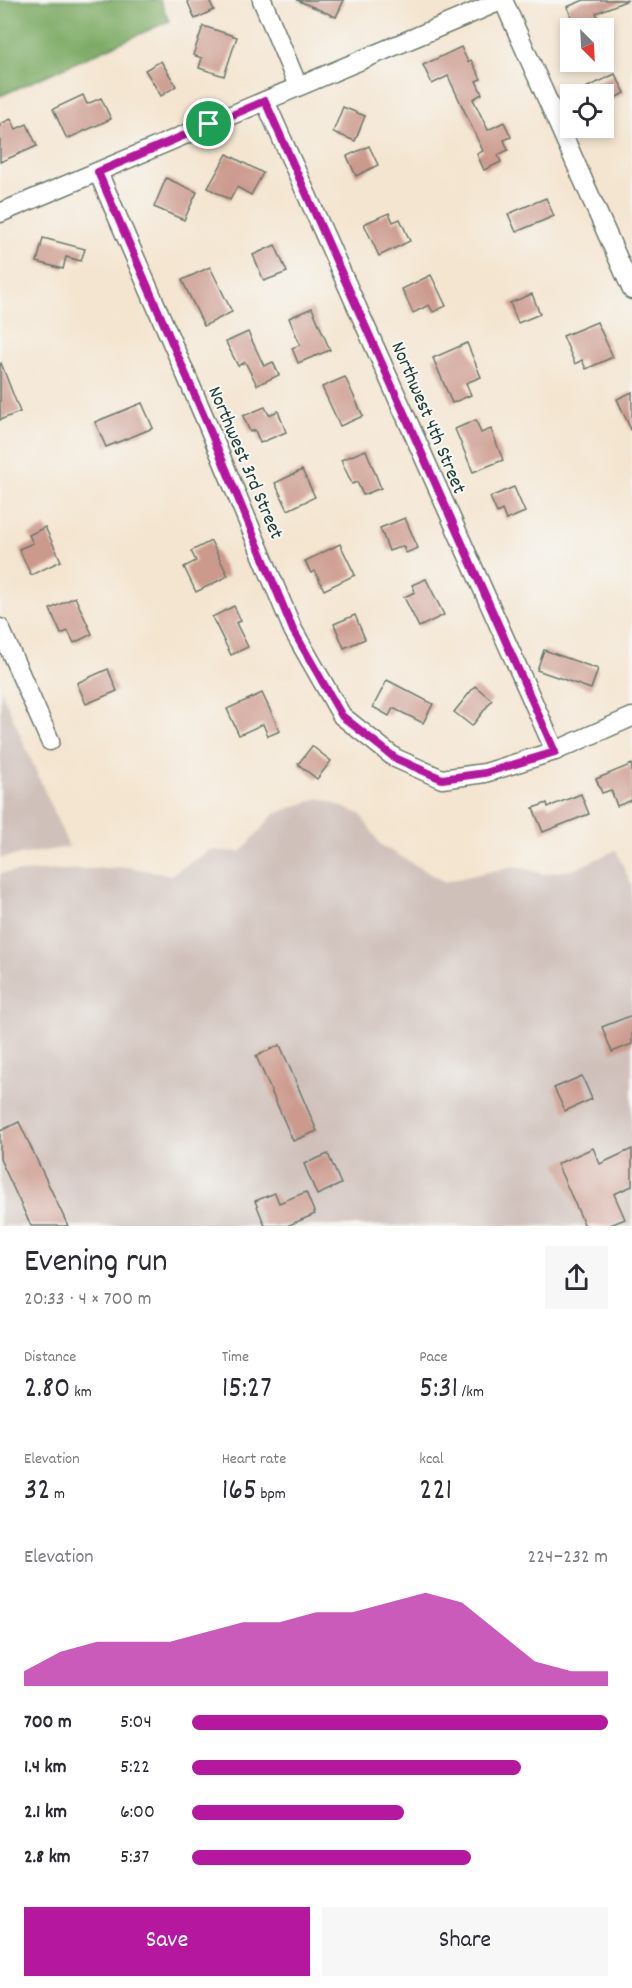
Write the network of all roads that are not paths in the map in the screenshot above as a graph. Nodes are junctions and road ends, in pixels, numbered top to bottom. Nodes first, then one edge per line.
1 (262, 0) edge
2 (503, 0) edge
3 (298, 86) junction
4 (265, 101) junction
5 (98, 172) junction
6 (0, 213) edge
7 (632, 290) edge
8 (0, 628) edge
9 (632, 717) edge
10 (50, 741) dead end
11 (555, 752) junction

1 - 3 street
2 - 3 street
2 - 7 street
3 - 4 street
4 - 5 street
4 - 11 street, Northwest 4th Street
5 - 6 street
5 - 11 street, Northwest 3rd Street
8 - 10 street
9 - 11 street, Northwest 3rd Street

